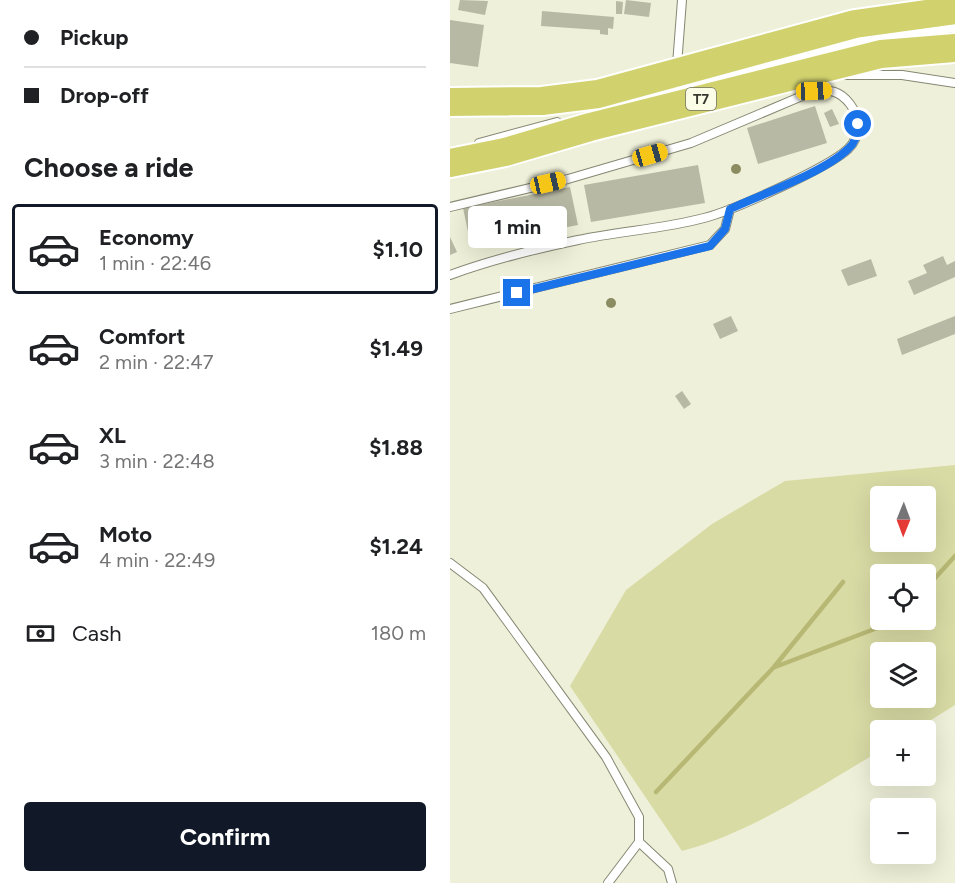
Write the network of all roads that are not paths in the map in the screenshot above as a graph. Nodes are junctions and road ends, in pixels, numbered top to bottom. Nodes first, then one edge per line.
1 (681, 0) edge
2 (955, 10) edge
3 (955, 28) edge
4 (955, 48) edge
5 (677, 72) junction
6 (799, 75) junction
7 (955, 83) edge
8 (450, 102) edge
9 (601, 108) dead end
10 (561, 121) dead end
11 (472, 145) dead end
12 (450, 163) edge
13 (450, 207) edge
14 (730, 209) junction
15 (450, 275) edge
16 (450, 309) edge
17 (450, 563) edge
18 (639, 842) junction
19 (608, 883) edge
20 (672, 883) edge

1 - 5 lane
2 - 5 highway, T7
3 - 9 lane
4 - 6 highway, T7
5 - 8 highway, T7
6 - 7 lane
6 - 12 highway, T7
10 - 11 lane
13 - 14 lane
14 - 15 lane
14 - 16 lane
17 - 18 lane
18 - 19 lane
18 - 20 lane

